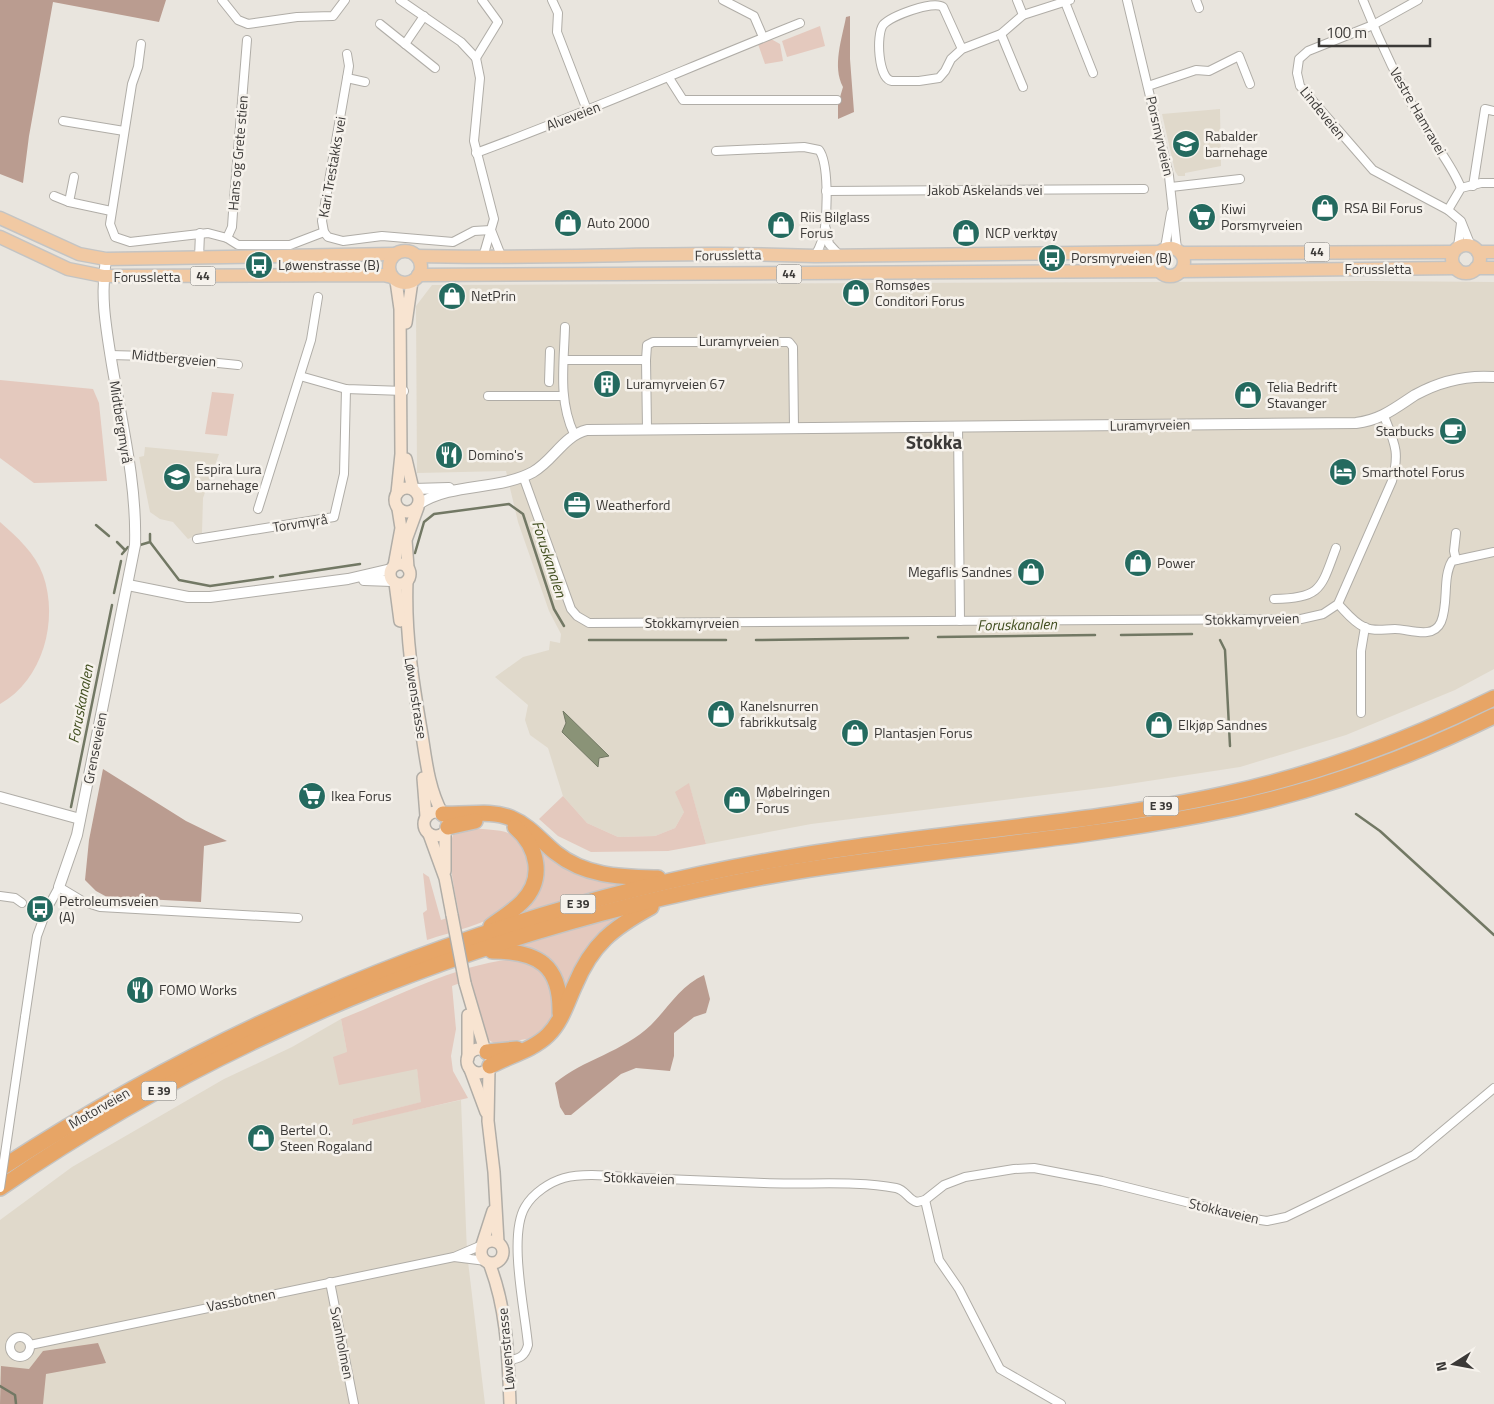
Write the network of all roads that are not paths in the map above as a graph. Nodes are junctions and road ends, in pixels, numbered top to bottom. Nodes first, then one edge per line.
1 (222, 0) edge
2 (345, 0) edge
3 (400, 0) edge
4 (482, 0) edge
5 (552, 0) edge
6 (723, 0) edge
7 (1017, 0) edge
8 (1127, 0) edge
9 (1363, 0) edge
10 (1418, 0) edge
11 (1068, 1) edge
12 (411, 3) edge
13 (1023, 15) junction
14 (424, 16) junction
15 (800, 23) dead end
16 (380, 24) dead end
17 (1374, 29) junction
18 (1001, 34) junction
19 (762, 37) junction
20 (247, 40) dead end
21 (141, 44) dead end
22 (405, 44) junction
23 (962, 49) junction
24 (347, 54) dead end
25 (476, 58) junction
26 (435, 68) dead end
27 (1093, 73) dead end
28 (348, 78) junction
29 (669, 78) junction
30 (365, 82) dead end
31 (1250, 84) dead end
32 (1023, 86) dead end
33 (1148, 86) junction
34 (837, 100) dead end
35 (587, 110) junction
36 (1494, 111) edge
37 (63, 121) dead end
38 (124, 131) junction
39 (716, 151) dead end
40 (476, 153) junction
41 (74, 177) dead end
42 (1240, 178) dead end
43 (1494, 183) edge
44 (1473, 186) junction
45 (1171, 187) junction
46 (1462, 188) junction
47 (1144, 189) dead end
48 (826, 192) junction
49 (54, 196) dead end
50 (69, 202) junction
51 (1172, 209) junction
52 (1448, 210) junction
53 (111, 211) junction
54 (0, 218) edge
55 (1461, 221) junction
56 (825, 227) junction
57 (491, 230) junction
58 (324, 232) junction
59 (200, 233) junction
60 (0, 237) edge
61 (227, 238) junction
62 (1474, 249) junction
63 (1455, 250) junction
64 (1171, 251) junction
65 (1494, 252) edge
66 (394, 254) junction
67 (417, 256) junction
68 (816, 256) junction
69 (840, 256) junction
70 (484, 257) junction
71 (199, 258) junction
72 (502, 258) junction
73 (106, 259) junction
74 (1456, 268) junction
75 (1476, 268) junction
76 (1494, 268) edge
77 (1160, 271) junction
78 (1182, 271) junction
79 (103, 276) junction
80 (415, 278) junction
81 (394, 279) junction
82 (318, 297) dead end
83 (565, 327) dead end
84 (550, 351) dead end
85 (110, 355) junction
86 (565, 360) junction
87 (646, 360) junction
88 (238, 365) dead end
89 (300, 376) junction
90 (1494, 378) edge
91 (550, 382) dead end
92 (346, 389) junction
93 (402, 391) junction
94 (488, 396) dead end
95 (563, 396) junction
96 (1384, 416) junction
97 (958, 426) junction
98 (647, 428) junction
99 (794, 428) junction
100 (574, 434) junction
101 (523, 476) junction
102 (465, 488) junction
103 (413, 489) junction
104 (397, 494) junction
105 (418, 505) junction
106 (258, 509) dead end
107 (398, 509) junction
108 (1456, 533) dead end
109 (197, 539) dead end
110 (1336, 548) dead end
111 (1494, 552) edge
112 (1456, 560) junction
113 (392, 568) junction
114 (408, 568) junction
115 (348, 579) junction
116 (407, 581) junction
117 (394, 582) junction
118 (128, 585) junction
119 (1274, 599) dead end
120 (1338, 604) junction
121 (960, 621) junction
122 (1365, 628) junction
123 (1494, 698) edge
124 (1361, 713) dead end
125 (1494, 716) edge
126 (0, 797) edge
127 (426, 816) junction
128 (80, 819) junction
129 (444, 822) junction
130 (429, 834) junction
131 (445, 878) junction
132 (677, 879) junction
133 (59, 886) junction
134 (0, 896) edge
135 (670, 897) junction
136 (22, 903) dead end
137 (298, 918) dead end
138 (480, 934) junction
139 (478, 951) junction
140 (466, 985) junction
141 (560, 1018) junction
142 (488, 1059) junction
143 (469, 1063) junction
144 (1494, 1088) edge
145 (488, 1121) junction
146 (0, 1168) edge
147 (3, 1186) edge
148 (925, 1200) junction
149 (495, 1207) junction
150 (498, 1242) junction
151 (482, 1245) junction
152 (502, 1255) junction
153 (454, 1257) junction
154 (487, 1262) junction
155 (330, 1282) junction
156 (500, 1294) junction
157 (30, 1344) dead end
158 (508, 1360) junction
159 (354, 1404) edge
160 (510, 1404) edge
161 (1061, 1404) edge

1 - 2 street
3 - 12 street
4 - 25 street
5 - 35 street
6 - 19 street
7 - 13 street
8 - 33 street, Porsmyrveien
9 - 17 street, Vestre Hamravei
10 - 17 street, Lindeveien
11 - 13 street
11 - 27 street
12 - 14 street
13 - 18 street
14 - 22 street
14 - 25 street
15 - 19 street, Alveveien
16 - 22 street
17 - 46 street, Vestre Hamravei
17 - 52 street, Lindeveien
18 - 23 street
18 - 32 street
19 - 29 street, Alveveien
20 - 61 street, Hans og Grete stien
21 - 38 street
22 - 26 street
23 - 23 street
24 - 28 street, Kari Trestakks vei
25 - 40 street
28 - 30 street
28 - 58 street, Kari Trestakks vei
29 - 34 street
29 - 35 street, Alveveien
31 - 33 street, Porsmyrveien
33 - 45 street, Porsmyrveien
35 - 40 street, Alveveien
36 - 44 street
37 - 38 street
38 - 53 street
39 - 48 street
40 - 57 street
41 - 50 street
42 - 45 street, Porsmyrveien
43 - 44 street
44 - 46 street
45 - 51 street, Porsmyrveien
46 - 52 street
47 - 48 street, Jakob Askelands vei
48 - 56 street
49 - 50 street
50 - 53 street
51 - 64 street, Porsmyrveien
51 - 64 street, Porsmyrveien
52 - 55 street, Lindeveien
53 - 59 street
54 - 73 main road, Forussletta / 44
55 - 62 street
55 - 63 street
56 - 68 street
56 - 69 street
57 - 58 street, Kari Trestakks vei
57 - 70 street
57 - 72 street
58 - 61 street
59 - 61 street
59 - 71 street
60 - 79 main road, Forussletta / 44
62 - 63 main road, Forussletta / 44
62 - 65 main road, Forussletta / 44
62 - 75 main road
63 - 64 main road, Forussletta / 44
63 - 74 main road
64 - 69 main road, Forussletta / 44
64 - 77 main road
64 - 78 main road
66 - 67 main road, 44
66 - 71 main road, Forussletta / 44
66 - 81 main road
67 - 70 main road, Forussletta / 44
67 - 80 main road
68 - 69 main road, Forussletta / 44
68 - 72 main road, Forussletta / 44
70 - 72 main road, Forussletta / 44
71 - 73 main road, Forussletta / 44
73 - 79 street, Midtbergmyrå
74 - 75 main road, Forussletta / 44
74 - 78 main road, Forussletta / 44
75 - 76 main road, Forussletta / 44
77 - 78 main road, 44
77 - 80 main road, Forussletta / 44
79 - 81 main road, Forussletta / 44
79 - 85 street, Midtbergmyrå
80 - 81 main road, 44
80 - 93 main road
81 - 93 main road
82 - 89 street, Torvmyrå
83 - 86 street
84 - 91 street
85 - 88 street, Midtbergveien
85 - 118 street, Midtbergmyrå
86 - 87 street
86 - 95 street
87 - 98 street
87 - 99 street, Luramyrveien
89 - 92 street
89 - 106 street, Torvmyrå
90 - 96 street, Luramyrveien
92 - 93 street
92 - 109 street, Torvmyrå
93 - 103 main road
93 - 104 main road
94 - 95 street
95 - 100 street
96 - 97 street, Luramyrveien
96 - 120 street
97 - 99 street, Luramyrveien
97 - 121 street
98 - 99 street, Luramyrveien
98 - 100 street, Luramyrveien
100 - 101 street
101 - 102 street
101 - 121 street, Stokkamyrveien
102 - 103 street
102 - 105 street
103 - 104 main road
103 - 105 main road
104 - 107 main road
105 - 107 main road
105 - 114 main road
107 - 113 main road
108 - 112 street
110 - 119 street
111 - 112 street
112 - 122 street
113 - 114 main road
113 - 115 street
113 - 117 main road
114 - 116 main road
115 - 117 street
115 - 118 street
116 - 117 main road
116 - 129 main road, Løwenstrasse
117 - 127 main road, Løwenstrasse
118 - 128 street, Grenseveien
120 - 121 street, Stokkamyrveien
120 - 122 street
122 - 124 street
123 - 132 highway, E 39
125 - 135 highway, E 39
126 - 128 street
127 - 129 main road
127 - 130 main road
128 - 133 street, Grenseveien
129 - 130 main road
129 - 131 main road, Løwenstrasse
129 - 132 highway, E 39
129 - 138 highway, E 39
130 - 131 main road, Løwenstrasse
131 - 140 main road, Løwenstrasse, bridge
132 - 138 highway, E 39
133 - 137 street
133 - 147 street, bridge
134 - 136 street
135 - 139 highway, E 39
135 - 141 highway, E 39
138 - 146 highway, Motorveien / E 39
139 - 141 highway, E 39
139 - 147 highway, E 39
140 - 142 main road, Løwenstrasse
140 - 143 main road, Løwenstrasse
141 - 142 highway, E 39
142 - 143 main road
142 - 143 main road
142 - 145 main road, Løwenstrasse
143 - 145 main road, Løwenstrasse
144 - 148 street, Stokkaveien
145 - 149 main road, Løwenstrasse
148 - 158 street, Stokkaveien
148 - 161 street
149 - 150 main road, Løwenstrasse
149 - 151 main road, Løwenstrasse
150 - 151 main road
150 - 152 main road
151 - 153 street, Vassbotnen
151 - 154 main road
152 - 154 main road
152 - 156 main road, Løwenstrasse
153 - 154 street, Vassbotnen
153 - 155 street, Vassbotnen
154 - 156 main road, Løwenstrasse
155 - 157 street, Vassbotnen
155 - 159 street, Svanholmen
156 - 158 main road, Løwenstrasse
158 - 160 main road, Løwenstrasse

